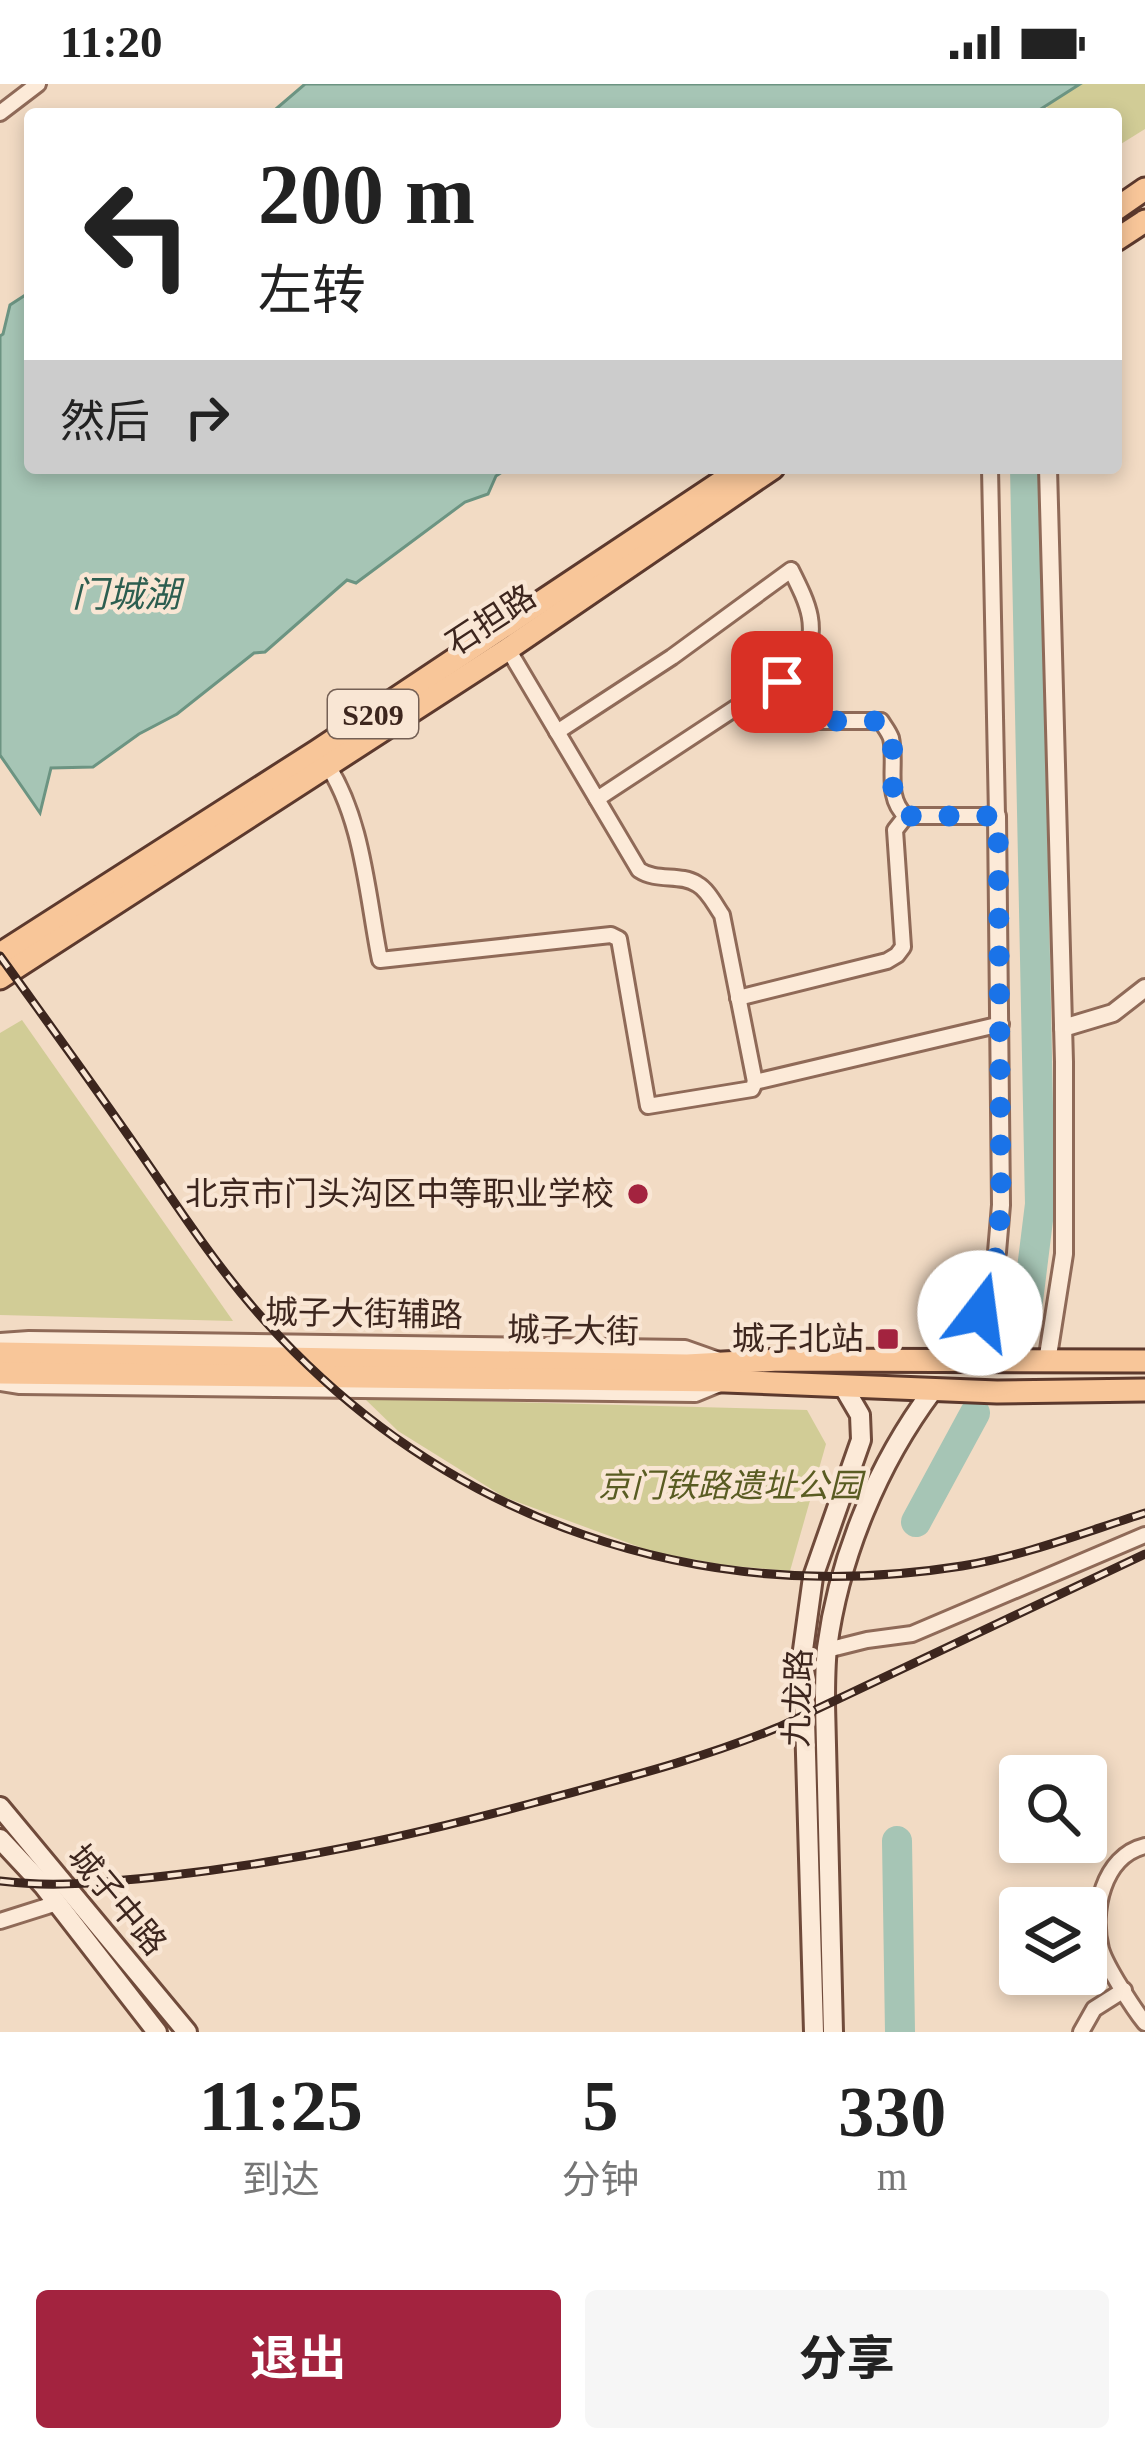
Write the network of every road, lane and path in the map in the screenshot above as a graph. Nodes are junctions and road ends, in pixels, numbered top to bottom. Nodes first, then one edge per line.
1 (38, 84) edge
2 (0, 113) edge
3 (733, 474) edge
4 (764, 474) edge
5 (990, 474) edge
6 (1048, 474) edge
7 (508, 650) junction
8 (802, 665) junction
9 (781, 678) junction
10 (795, 690) junction
11 (557, 732) junction
12 (322, 758) junction
13 (597, 799) junction
14 (906, 816) junction
15 (998, 816) junction
16 (0, 954) edge
17 (0, 978) edge
18 (1145, 988) edge
19 (738, 998) junction
20 (1001, 1024) junction
21 (1063, 1028) junction
22 (755, 1082) junction
23 (0, 1342) edge
24 (0, 1353) edge
25 (965, 1360) junction
26 (1145, 1361) edge
27 (1047, 1363) junction
28 (725, 1372) junction
29 (0, 1378) edge
30 (843, 1386) junction
31 (933, 1390) junction
32 (1145, 1390) edge
33 (1145, 1535) edge
34 (826, 1650) junction
35 (0, 1807) edge
36 (0, 1840) edge
37 (1145, 1846) edge
38 (57, 1904) junction
39 (0, 1921) edge
40 (1124, 1990) junction
41 (1145, 2023) edge
42 (157, 2032) edge
43 (187, 2032) edge
44 (814, 2032) edge
45 (833, 2032) edge
46 (1081, 2032) edge

1 - 2 street
3 - 12 main road, 石担路 / S209
4 - 7 main road, 石担路 / S209
5 - 15 street
6 - 21 street
7 - 11 street
7 - 12 main road, 石担路 / S209
8 - 9 street
8 - 10 street
8 - 11 street
9 - 10 street
9 - 13 street
10 - 14 street
11 - 13 street
12 - 16 main road, 石担路 / S209
12 - 17 main road, 石担路 / S209
12 - 22 street
13 - 19 street
14 - 15 street
14 - 19 street
15 - 20 street
18 - 21 street
19 - 22 street
20 - 22 street
20 - 25 street
21 - 27 street
23 - 28 street, 城子大街辅路
24 - 28 main road, 城子大街
25 - 27 main road, 城子大街
25 - 28 main road, 城子大街
26 - 27 main road, 城子大街
28 - 29 main road, 城子大街
28 - 30 main road, 城子大街
30 - 31 main road, 城子大街
30 - 44 main road, 九龙路
31 - 32 main road, 城子大街
31 - 34 main road, 九龙路
33 - 34 street
34 - 45 main road, 九龙路
35 - 43 main road, 城子中路
36 - 38 main road, 城子中路
37 - 40 street
38 - 39 street
38 - 42 main road, 城子中路
40 - 41 street
40 - 46 street

